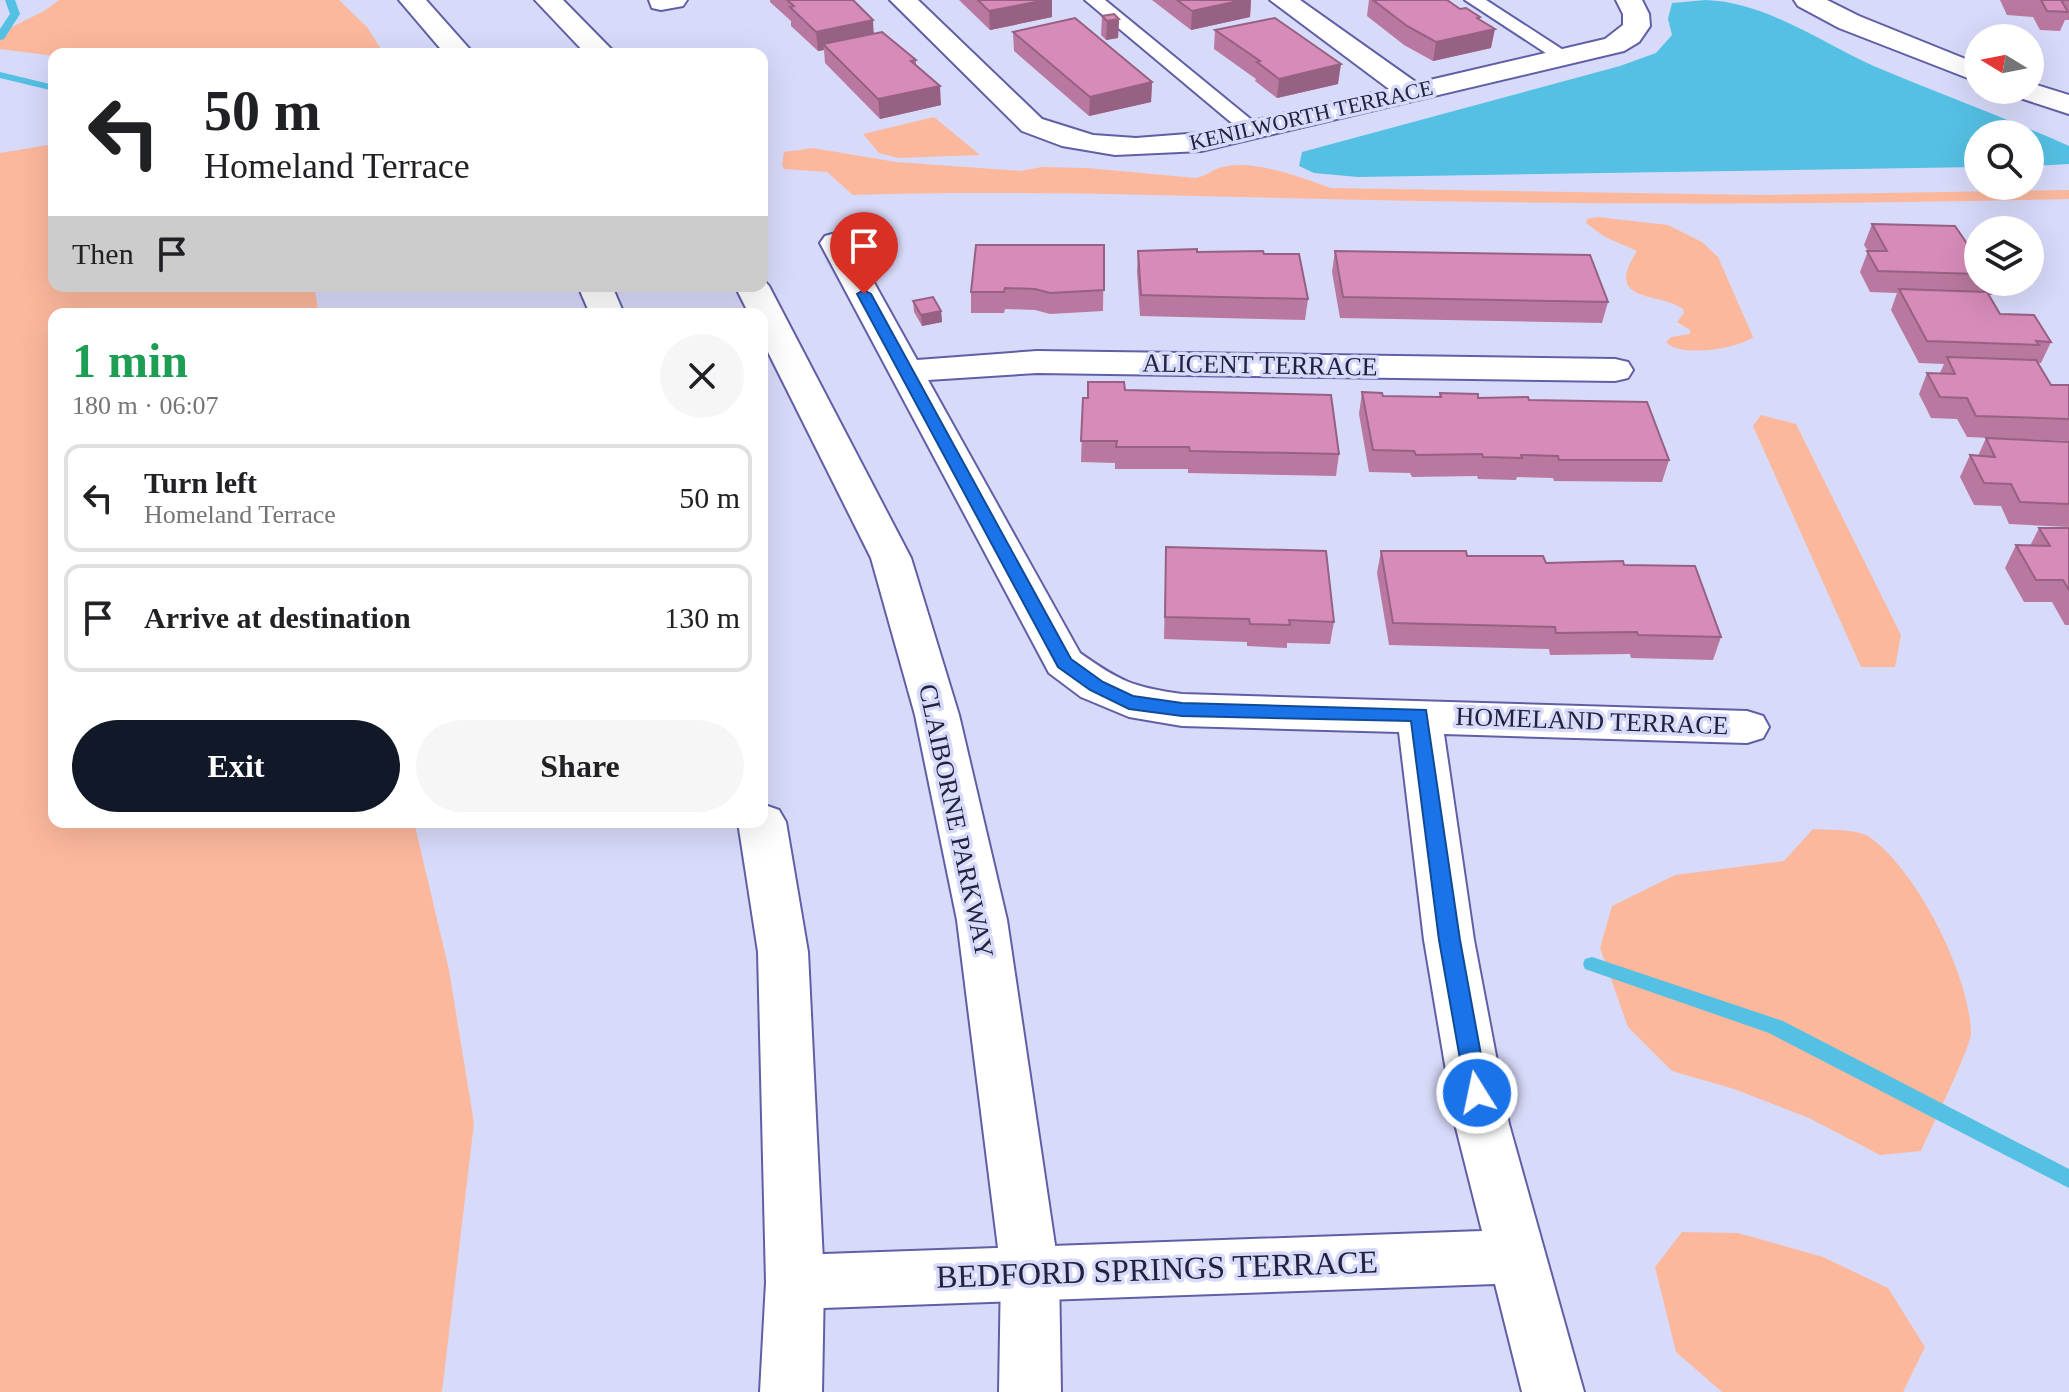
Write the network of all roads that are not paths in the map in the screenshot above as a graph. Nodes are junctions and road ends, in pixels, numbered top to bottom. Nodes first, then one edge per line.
1 (412, 0) edge
2 (548, 0) edge
3 (903, 0) edge
4 (1094, 0) edge
5 (1283, 0) edge
6 (1474, 0) edge
7 (1629, 0) edge
8 (1807, 0) edge
9 (455, 48) edge
10 (596, 48) edge
11 (1565, 57) junction
12 (1964, 68) edge
13 (1413, 93) junction
14 (2044, 97) edge
15 (2069, 105) edge
16 (1252, 130) junction
17 (836, 243) dead end
18 (768, 317) edge
19 (1615, 370) dead end
20 (906, 372) junction
21 (1419, 715) junction
22 (1747, 727) dead end
23 (763, 828) edge
24 (1519, 1257) junction
25 (1030, 1272) junction
26 (795, 1282) junction
27 (791, 1392) edge
28 (1030, 1392) edge
29 (1553, 1392) edge

1 - 9 street
2 - 10 street
3 - 16 street, KENILWORTH TERRACE
4 - 16 lane
5 - 13 street
6 - 11 lane
7 - 11 street, KENILWORTH TERRACE
8 - 12 street
11 - 13 street, KENILWORTH TERRACE
13 - 16 street, KENILWORTH TERRACE
14 - 15 street
17 - 20 street, HOMELAND TERRACE
18 - 25 street, CLAIBORNE PARKWAY
19 - 20 street, ALICENT TERRACE
20 - 21 street, HOMELAND TERRACE
21 - 22 street, HOMELAND TERRACE
21 - 24 street
23 - 26 street
24 - 25 street, BEDFORD SPRINGS TERRACE
24 - 29 street
25 - 26 street, BEDFORD SPRINGS TERRACE
25 - 28 street, CLAIBORNE PARKWAY
26 - 27 street

